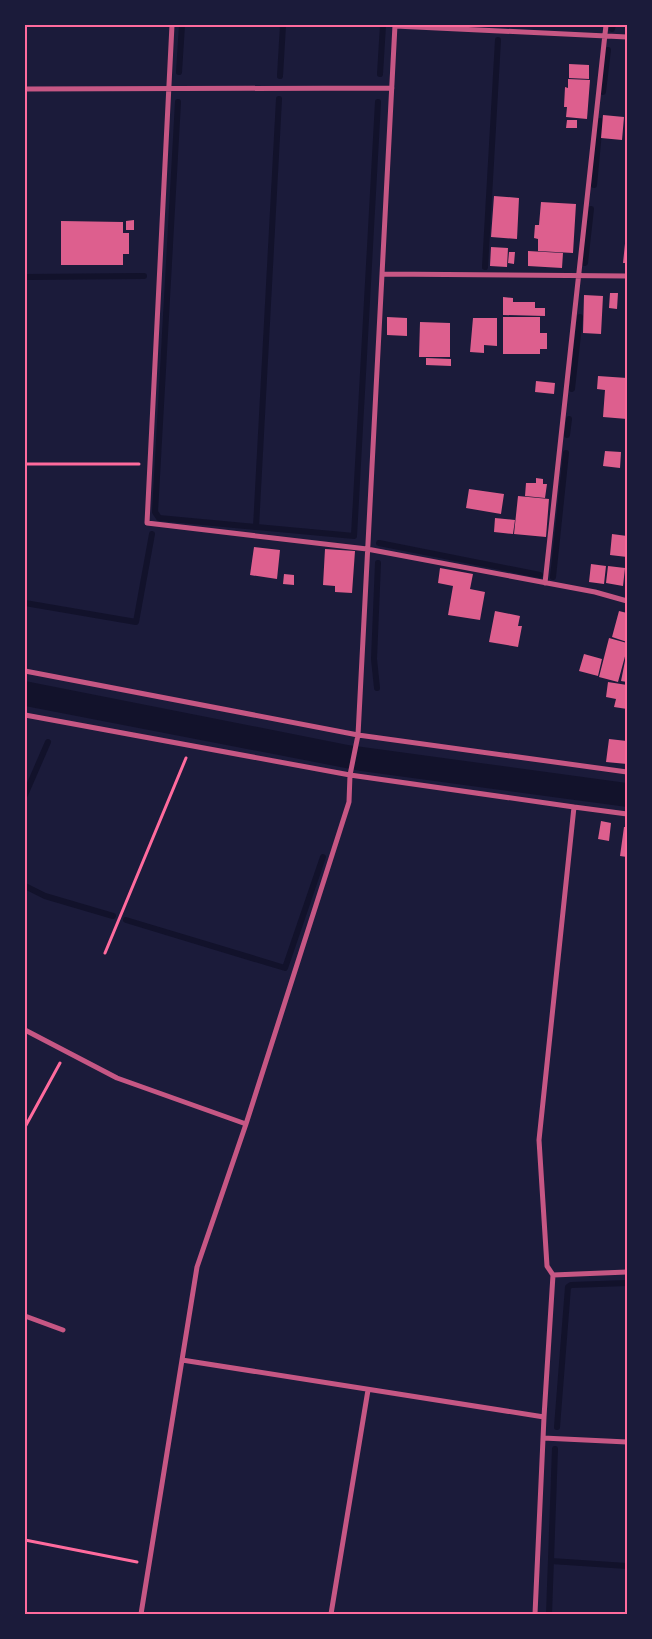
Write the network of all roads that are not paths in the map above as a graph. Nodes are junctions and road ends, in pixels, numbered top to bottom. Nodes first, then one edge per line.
1 (172, 25) edge
2 (395, 25) edge
3 (606, 25) edge
4 (605, 36) junction
5 (627, 37) edge
6 (169, 88) junction
7 (392, 88) junction
8 (25, 89) edge
9 (382, 274) junction
10 (579, 276) junction
11 (627, 276) edge
12 (367, 549) junction
13 (546, 583) junction
14 (627, 601) edge
15 (25, 671) edge
16 (25, 715) edge
17 (358, 735) junction
18 (627, 772) edge
19 (350, 775) junction
20 (574, 807) junction
21 (627, 814) edge
22 (25, 1030) edge
23 (246, 1124) junction
24 (627, 1272) edge
25 (553, 1275) junction
26 (25, 1316) edge
27 (63, 1330) dead end
28 (182, 1360) junction
29 (368, 1390) junction
30 (544, 1417) junction
31 (543, 1438) junction
32 (627, 1442) edge
33 (141, 1614) edge
34 (332, 1614) edge
35 (535, 1614) edge

1 - 6 street
2 - 4 street
2 - 7 street
3 - 4 street
4 - 5 street
4 - 10 street
6 - 7 street
6 - 8 street
6 - 12 street
7 - 9 street
9 - 10 street
9 - 12 street
10 - 11 street
10 - 13 street
12 - 13 street
12 - 17 street
13 - 14 street
15 - 17 street
16 - 19 street
17 - 18 street
17 - 19 street
19 - 20 street
19 - 23 street
20 - 21 street
20 - 25 street
22 - 23 street
23 - 28 street
24 - 25 street
25 - 30 street
26 - 27 street
28 - 29 street
28 - 33 street
29 - 30 street
29 - 34 street
30 - 31 street
31 - 32 street
31 - 35 street

